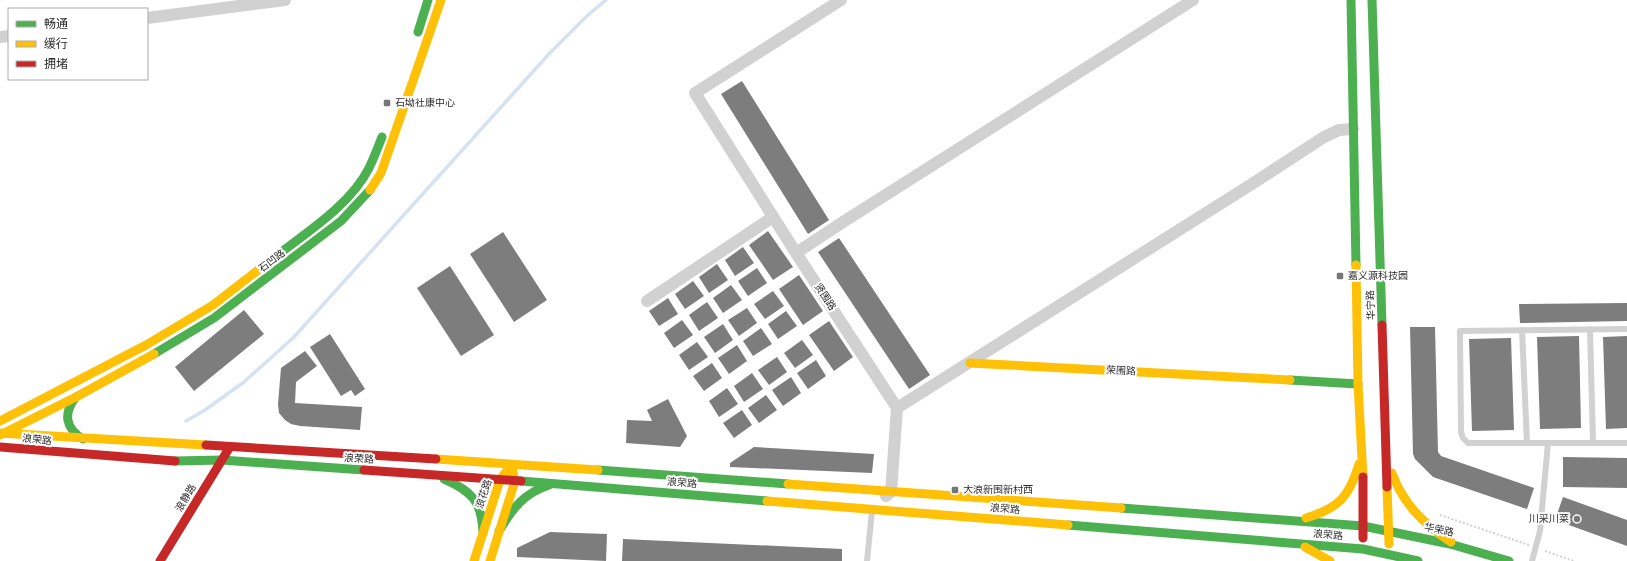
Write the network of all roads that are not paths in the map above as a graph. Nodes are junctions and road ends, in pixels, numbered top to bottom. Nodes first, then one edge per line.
1 (285, 0) edge
2 (428, 0) edge
3 (441, 0) edge
4 (841, 0) edge
5 (1193, 0) edge
6 (1351, 0) edge
7 (1372, 0) edge
8 (148, 18) edge
9 (414, 43) dead end
10 (1353, 129) junction
11 (385, 130) dead end
12 (773, 218) junction
13 (796, 253) junction
14 (647, 301) dead end
15 (1590, 329) junction
16 (1627, 329) edge
17 (1522, 330) junction
18 (970, 363) junction
19 (1358, 384) junction
20 (76, 397) junction
21 (898, 408) junction
22 (0, 421) edge
23 (1, 434) edge
24 (83, 439) junction
25 (1527, 443) junction
26 (1548, 443) junction
27 (1593, 443) junction
28 (1627, 443) edge
29 (0, 447) edge
30 (230, 447) junction
31 (1361, 455) junction
32 (1387, 455) junction
33 (222, 460) junction
34 (511, 464) junction
35 (434, 475) junction
36 (500, 480) junction
37 (515, 481) junction
38 (553, 484) junction
39 (891, 492) junction
40 (872, 509) junction
41 (1287, 520) junction
42 (1364, 526) junction
43 (499, 531) junction
44 (1389, 531) junction
45 (483, 533) junction
46 (1294, 543) junction
47 (1457, 546) junction
48 (1363, 549) junction
49 (1388, 557) edge
50 (160, 561) edge
51 (474, 561) edge
52 (490, 561) edge
53 (867, 561) edge
54 (1330, 561) edge
55 (1362, 561) edge
56 (1418, 561) edge
57 (1510, 561) edge
58 (1532, 561) edge

1 - 8 street
2 - 9 main road
3 - 20 main road, 石凹路
4 - 12 street, 贤围路
5 - 13 street
6 - 10 main road, 华宁路
7 - 32 main road, 华宁路
10 - 18 street
10 - 19 main road, 华宁路
11 - 22 main road, 石凹路
12 - 13 street, 贤围路
12 - 14 street
13 - 21 street, 贤围路
15 - 16 lane
15 - 17 lane
15 - 27 lane
17 - 25 lane
17 - 25 lane
18 - 19 main road, 荣围路
18 - 21 street
19 - 31 main road, 华宁路
20 - 23 main road, 石凹路
20 - 24 main road
21 - 39 street
23 - 24 main road, 浪荣路
24 - 30 main road, 浪荣路
25 - 26 lane
26 - 27 lane
26 - 58 lane
27 - 28 lane
29 - 33 main road, 浪荣路
30 - 33 main road, 浪静路
30 - 34 main road, 浪荣路
31 - 41 main road
31 - 42 main road, 华宁路
32 - 44 main road, 华宁路
32 - 47 main road
33 - 35 main road, 浪荣路
33 - 50 main road, 浪静路
34 - 36 main road, 浪花路
34 - 37 main road
34 - 39 main road, 浪荣路
35 - 36 main road, 浪荣路
35 - 45 main road
36 - 37 main road, 浪荣路
36 - 45 main road, 浪花路
37 - 38 main road, 浪荣路
37 - 43 main road
38 - 40 main road, 浪荣路
38 - 43 main road
39 - 40 street
39 - 41 main road, 浪荣路
40 - 46 main road, 浪荣路
40 - 53 lane
41 - 42 main road, 浪荣路
42 - 44 main road, 华荣路
42 - 48 main road, 华宁路
43 - 52 main road
44 - 47 main road, 华荣路
44 - 49 main road, 华宁路
45 - 51 main road, 浪花路
46 - 48 main road, 浪荣路
46 - 54 main road
47 - 57 main road, 华荣路
48 - 49 main road
48 - 55 main road, 华宁路
49 - 56 main road

